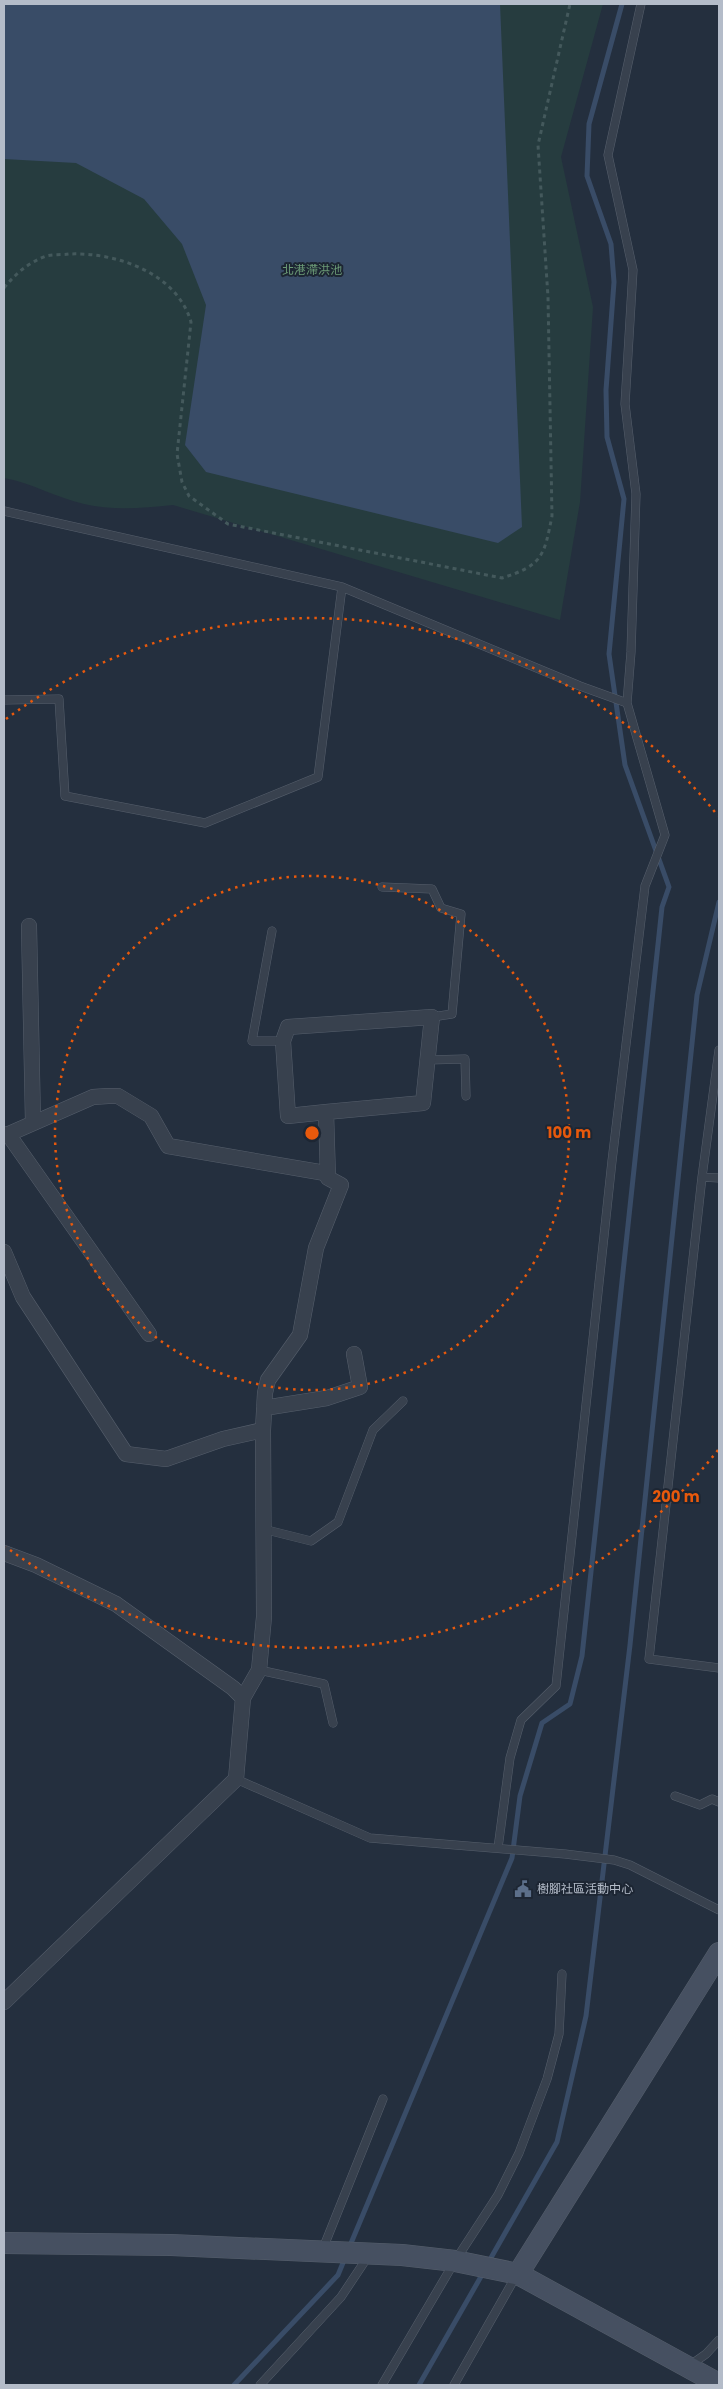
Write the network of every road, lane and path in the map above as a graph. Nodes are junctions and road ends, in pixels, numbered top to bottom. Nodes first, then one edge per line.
1 (570, 4) edge
2 (641, 4) edge
3 (4, 288) edge
4 (4, 511) edge
5 (342, 587) junction
6 (4, 700) edge
7 (627, 702) junction
8 (382, 886) dead end
9 (29, 926) dead end
10 (272, 931) dead end
11 (432, 1017) junction
12 (283, 1040) junction
13 (719, 1050) edge
14 (427, 1060) junction
15 (718, 1073) edge
16 (466, 1096) dead end
17 (326, 1112) junction
18 (33, 1122) junction
19 (6, 1135) edge
20 (702, 1177) junction
21 (328, 1178) junction
22 (719, 1178) edge
23 (4, 1252) edge
24 (149, 1334) dead end
25 (354, 1354) dead end
26 (403, 1401) dead end
27 (264, 1408) junction
28 (263, 1430) junction
29 (262, 1529) junction
30 (4, 1553) edge
31 (719, 1668) edge
32 (259, 1670) junction
33 (243, 1698) junction
34 (334, 1723) dead end
35 (236, 1779) junction
36 (675, 1796) dead end
37 (719, 1802) edge
38 (501, 1848) junction
39 (719, 1910) edge
40 (719, 1952) edge
41 (562, 1974) dead end
42 (4, 2002) edge
43 (383, 2100) dead end
44 (4, 2243) edge
45 (322, 2251) junction
46 (370, 2254) junction
47 (455, 2261) junction
48 (518, 2274) junction
49 (719, 2340) edge
50 (688, 2366) junction
51 (719, 2384) edge
52 (260, 2385) edge
53 (382, 2385) edge
54 (454, 2385) edge

1 - 3 path
2 - 7 lane
4 - 5 lane
5 - 6 lane
5 - 7 lane
7 - 38 lane
8 - 11 lane
9 - 18 street
10 - 12 lane
11 - 12 street
11 - 14 street
12 - 17 street
13 - 15 lane
14 - 16 lane
14 - 17 street
15 - 20 lane
17 - 21 street
18 - 19 street
18 - 21 street
19 - 24 street
20 - 22 lane
20 - 31 lane
21 - 27 street
23 - 28 street
25 - 27 street
26 - 29 lane
27 - 28 street
28 - 29 street
29 - 32 street
30 - 33 street
32 - 33 street
32 - 34 lane
33 - 35 street
35 - 38 lane
35 - 42 street
36 - 37 lane
38 - 39 lane
40 - 48 street
41 - 47 lane
43 - 45 lane
44 - 45 street
45 - 46 street
46 - 47 street
46 - 52 lane
47 - 48 street
47 - 53 lane
48 - 50 street
48 - 54 lane
49 - 50 lane
50 - 51 street

